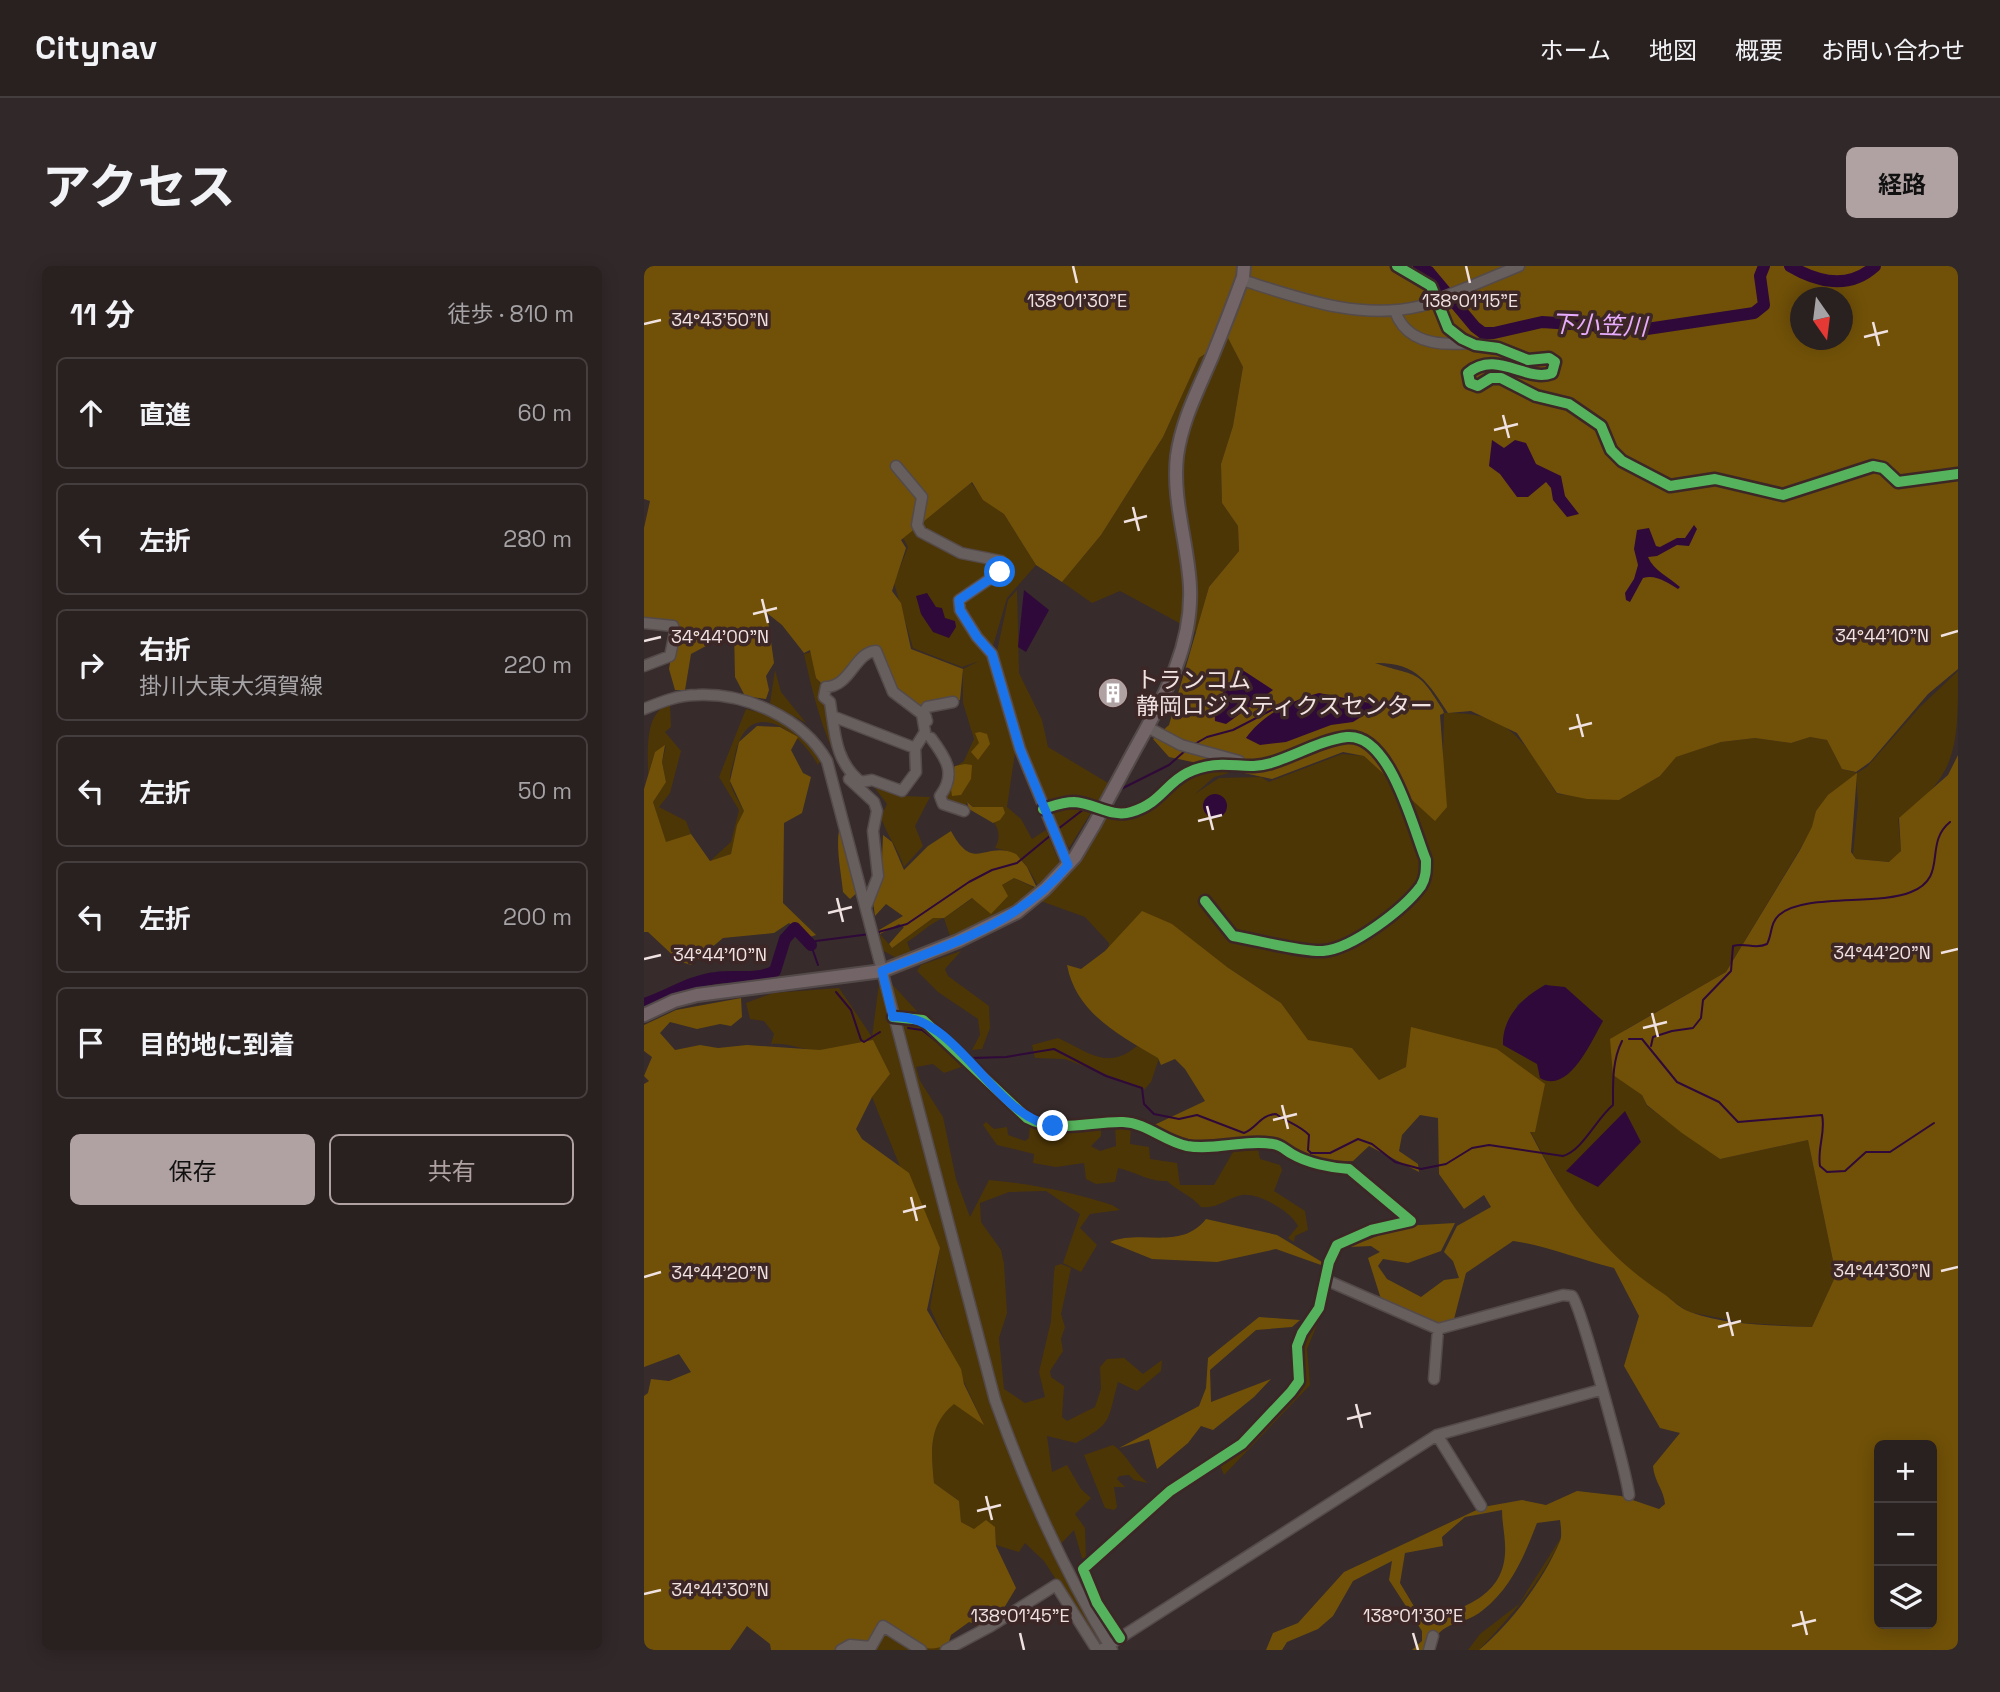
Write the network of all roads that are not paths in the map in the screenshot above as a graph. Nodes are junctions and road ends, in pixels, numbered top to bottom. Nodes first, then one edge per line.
1 (1244, 266) edge
2 (1397, 266) edge
3 (1519, 266) edge
4 (1242, 280) junction
5 (1395, 311) junction
6 (1469, 343) junction
7 (897, 466) dead end
8 (1958, 474) edge
9 (644, 623) edge
10 (644, 666) edge
11 (953, 702) dead end
12 (644, 709) edge
13 (832, 716) junction
14 (924, 716) junction
15 (1147, 727) junction
16 (931, 738) junction
17 (915, 748) junction
18 (937, 754) dead end
19 (827, 761) junction
20 (1245, 764) junction
21 (859, 784) junction
22 (1043, 809) junction
23 (964, 811) dead end
24 (1068, 865) junction
25 (1205, 901) dead end
26 (866, 907) junction
27 (882, 971) junction
28 (644, 1015) edge
29 (893, 1017) junction
30 (1326, 1280) junction
31 (1438, 1329) junction
32 (1434, 1379) dead end
33 (1600, 1390) junction
34 (1437, 1434) junction
35 (1629, 1495) dead end
36 (1481, 1506) dead end
37 (1433, 1636) dead end
38 (1120, 1638) junction
39 (1105, 1649) edge
40 (841, 1650) edge
41 (921, 1650) edge
42 (946, 1650) edge
43 (1429, 1650) edge

1 - 4 main road
2 - 6 street
3 - 5 street, bridge
4 - 5 street
4 - 15 main road
5 - 6 street
6 - 8 street
7 - 22 street
9 - 10 street
11 - 14 street
12 - 19 street
13 - 14 street
13 - 17 street
13 - 21 street
14 - 16 street
14 - 17 street
15 - 20 street
15 - 24 main road, bridge
16 - 18 street
16 - 23 street
17 - 21 street
19 - 21 street
19 - 26 street
20 - 22 street
20 - 25 street
21 - 26 street
22 - 24 street
24 - 27 main road
26 - 27 street
27 - 28 main road
27 - 29 street
29 - 30 street
29 - 39 street
30 - 31 street
30 - 38 street
31 - 32 street
31 - 33 street
33 - 34 street
33 - 35 street
34 - 36 street
34 - 38 street
37 - 43 street
38 - 39 street
39 - 42 street
40 - 41 street

